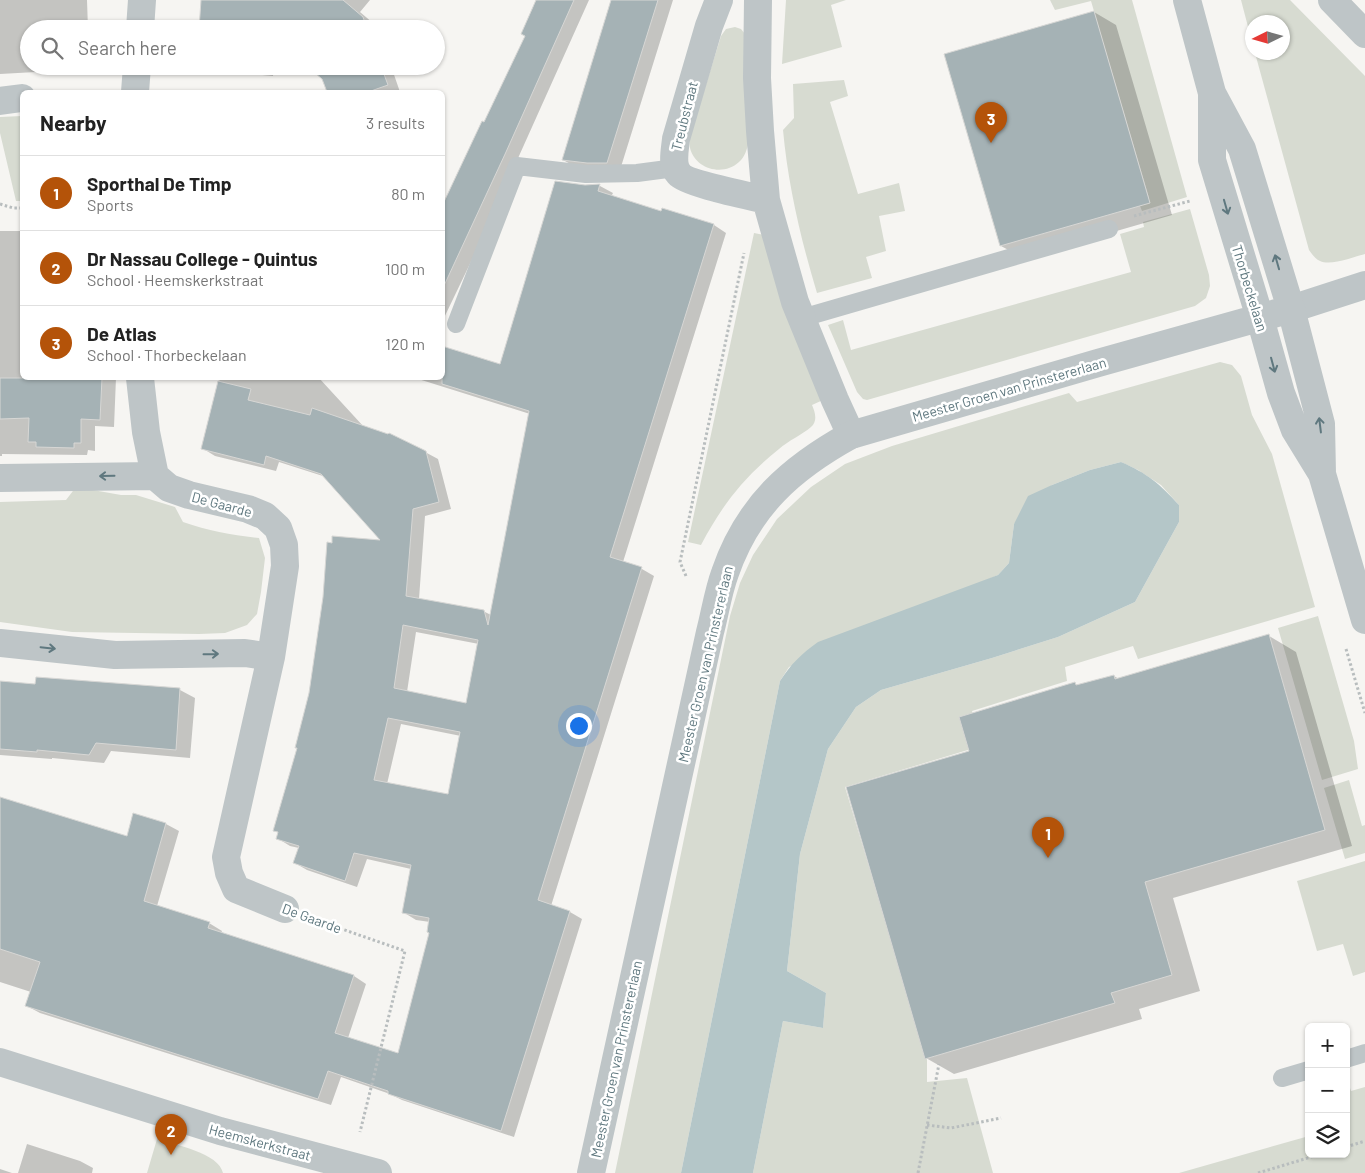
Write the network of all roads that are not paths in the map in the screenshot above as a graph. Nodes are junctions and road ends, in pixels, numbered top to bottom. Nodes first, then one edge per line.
1 (142, 0) edge
2 (719, 0) edge
3 (758, 0) edge
4 (1187, 0) edge
5 (1332, 0) edge
6 (141, 20) edge
7 (1365, 34) edge
8 (136, 75) edge
9 (135, 90) edge
10 (1212, 93) junction
11 (20, 98) edge
12 (0, 100) edge
13 (675, 168) junction
14 (766, 200) junction
15 (1109, 229) road end
16 (1365, 285) edge
17 (1291, 309) junction
18 (802, 318) junction
19 (1260, 318) junction
20 (456, 324) dead end
21 (140, 380) edge
22 (851, 435) junction
23 (1322, 474) junction
24 (155, 476) junction
25 (0, 478) edge
26 (1365, 620) edge
27 (0, 643) edge
28 (271, 657) junction
29 (285, 909) road end
30 (1365, 1053) edge
31 (1350, 1057) edge
32 (0, 1062) edge
33 (1305, 1071) edge
34 (1282, 1078) dead end
35 (378, 1173) edge
36 (591, 1173) edge

1 - 6 street
2 - 13 street, Treubstraat
3 - 14 street
4 - 10 street, Thorbeckelaan
5 - 7 street
8 - 9 street
17 -> 10 street, Thorbeckelaan
10 -> 19 street, Thorbeckelaan
11 - 12 street
13 - 14 street, Treubstraat
13 - 20 lane
14 - 18 street
15 - 18 lane
16 - 17 street, Meester Groen van Prinstererlaan
17 - 19 street, Meester Groen van Prinstererlaan
23 -> 17 street, Thorbeckelaan
18 - 22 street
19 - 22 street, Meester Groen van Prinstererlaan
19 -> 23 street, Thorbeckelaan
21 - 24 street
22 - 36 street, Meester Groen van Prinstererlaan
23 - 26 street, Thorbeckelaan
24 -> 25 street
24 - 28 street, De Gaarde
27 -> 28 street
28 - 29 street, De Gaarde
30 - 31 lane
32 - 35 street, Heemskerkstraat
33 - 34 lane

